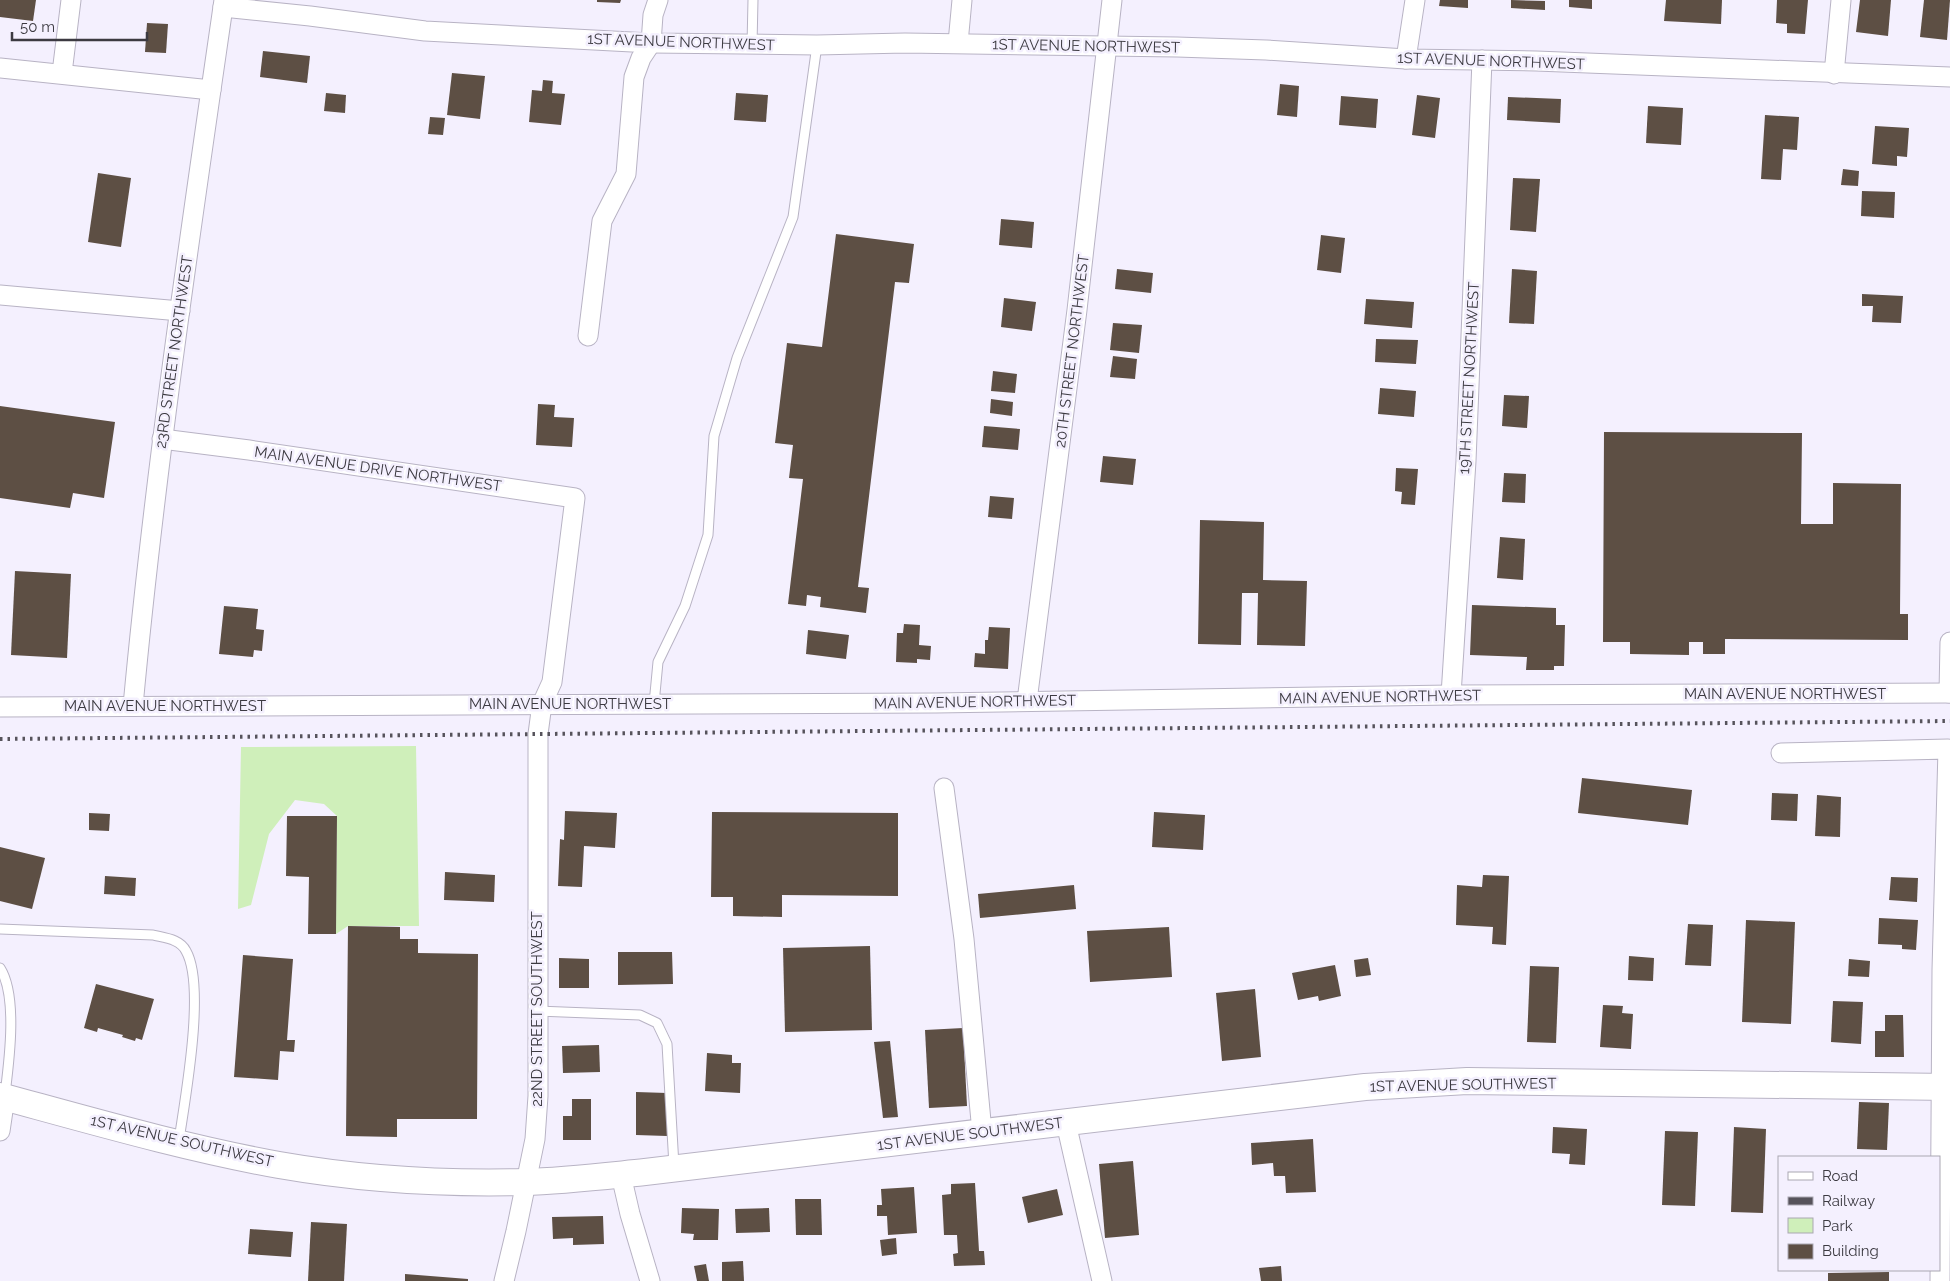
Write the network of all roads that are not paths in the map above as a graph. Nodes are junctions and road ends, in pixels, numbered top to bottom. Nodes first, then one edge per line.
1 (71, 0) edge
2 (658, 0) edge
3 (753, 0) edge
4 (962, 0) edge
5 (1112, 0) edge
6 (1415, 0) edge
7 (1841, 0) edge
8 (224, 4) edge
9 (651, 43) junction
10 (958, 43) junction
11 (752, 45) junction
12 (817, 45) junction
13 (1108, 46) junction
14 (1406, 59) junction
15 (1482, 60) junction
16 (0, 68) edge
17 (62, 73) junction
18 (1834, 74) junction
19 (1950, 77) edge
20 (211, 90) junction
21 (0, 295) edge
22 (180, 311) junction
23 (588, 336) dead end
24 (162, 440) junction
25 (572, 516) joint
26 (1950, 642) edge
27 (1950, 693) edge
28 (1451, 695) junction
29 (1027, 702) junction
30 (542, 704) junction
31 (654, 704) junction
32 (133, 706) junction
33 (0, 708) edge
34 (1782, 753) dead end
35 (944, 788) dead end
36 (0, 929) edge
37 (0, 968) edge
38 (537, 1010) junction
39 (1946, 1087) edge
40 (2, 1097) edge
41 (1066, 1122) junction
42 (0, 1131) edge
43 (982, 1132) junction
44 (179, 1143) junction
45 (674, 1168) junction
46 (621, 1174) junction
47 (526, 1182) junction
48 (504, 1281) edge
49 (650, 1281) edge
50 (1102, 1281) edge
51 (1940, 1281) edge

1 - 17 street
2 - 9 street
3 - 11 lane
4 - 10 street
5 - 13 street, 20TH STREET NORTHWEST
6 - 14 street
7 - 18 street
8 - 9 street, 1ST AVENUE NORTHWEST
8 - 20 street, 23RD STREET NORTHWEST
9 - 11 street, 1ST AVENUE NORTHWEST
9 - 23 street
10 - 12 street, 1ST AVENUE NORTHWEST
10 - 13 street, 1ST AVENUE NORTHWEST
11 - 12 street, 1ST AVENUE NORTHWEST
12 - 31 lane
13 - 14 street, 1ST AVENUE NORTHWEST
13 - 29 street, 20TH STREET NORTHWEST
14 - 15 street, 1ST AVENUE NORTHWEST
15 - 18 street, 1ST AVENUE NORTHWEST
15 - 28 street, 19TH STREET NORTHWEST
16 - 17 street
17 - 20 street
18 - 19 street, 1ST AVENUE NORTHWEST
20 - 22 street, 23RD STREET NORTHWEST
21 - 22 street
22 - 24 street, 23RD STREET NORTHWEST
24 - 25 street, MAIN AVENUE DRIVE NORTHWEST
24 - 32 street, 23RD STREET NORTHWEST
25 - 30 street, 22ND STREET SOUTHWEST
26 - 27 street
27 - 28 street, MAIN AVENUE NORTHWEST
28 - 29 street, MAIN AVENUE NORTHWEST
29 - 31 street, MAIN AVENUE NORTHWEST
30 - 31 street, MAIN AVENUE NORTHWEST
30 - 32 street, MAIN AVENUE NORTHWEST
30 - 38 street, 22ND STREET SOUTHWEST
32 - 33 street, MAIN AVENUE NORTHWEST
34 - 39 street
35 - 43 street
36 - 44 lane
37 - 40 lane
38 - 45 lane
38 - 47 street, 22ND STREET SOUTHWEST
39 - 41 main road, 1ST AVENUE SOUTHWEST
39 - 51 street
40 - 42 street
40 - 44 main road, 1ST AVENUE SOUTHWEST
41 - 43 main road, 1ST AVENUE SOUTHWEST
41 - 50 street
43 - 45 main road, 1ST AVENUE SOUTHWEST
44 - 47 main road, 1ST AVENUE SOUTHWEST
45 - 46 main road, 1ST AVENUE SOUTHWEST
46 - 47 main road, 1ST AVENUE SOUTHWEST
46 - 49 street
47 - 48 street, 22ND STREET SOUTHWEST

